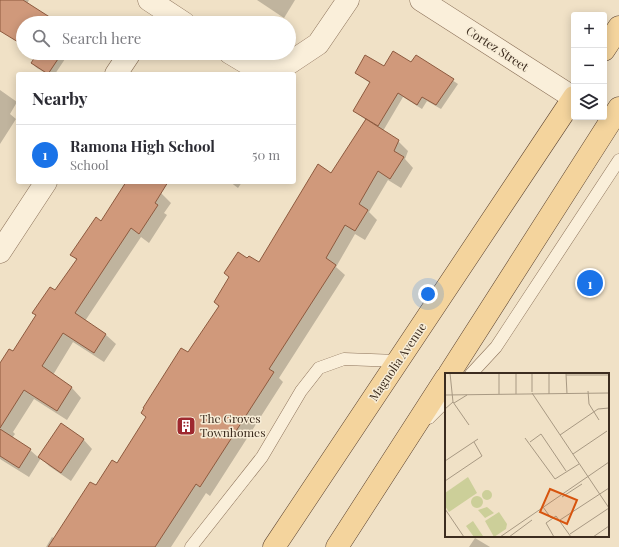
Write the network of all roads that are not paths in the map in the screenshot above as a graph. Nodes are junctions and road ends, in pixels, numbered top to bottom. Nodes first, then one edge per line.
1 (348, 0) edge
2 (421, 0) edge
3 (153, 10) edge
4 (167, 16) edge
5 (619, 27) edge
6 (605, 48) edge
7 (296, 59) edge
8 (125, 60) edge
9 (241, 60) edge
10 (294, 60) edge
11 (117, 72) edge
12 (571, 96) edge
13 (571, 102) edge
14 (613, 118) edge
15 (619, 160) edge
16 (45, 184) edge
17 (0, 252) edge
18 (398, 361) junction
19 (450, 373) edge
20 (472, 373) edge
21 (445, 380) edge
22 (445, 402) edge
23 (400, 450) junction
24 (191, 547) edge
25 (274, 547) edge
26 (337, 547) edge

1 - 7 street
2 - 12 street, Cortez Street
3 - 4 street
5 - 6 main road
8 - 11 street
9 - 10 street
13 - 18 main road, Magnolia Avenue
14 - 19 main road
15 - 20 lane
16 - 17 street
18 - 24 lane
18 - 25 main road, Magnolia Avenue
21 - 23 main road
22 - 23 lane
23 - 26 main road

